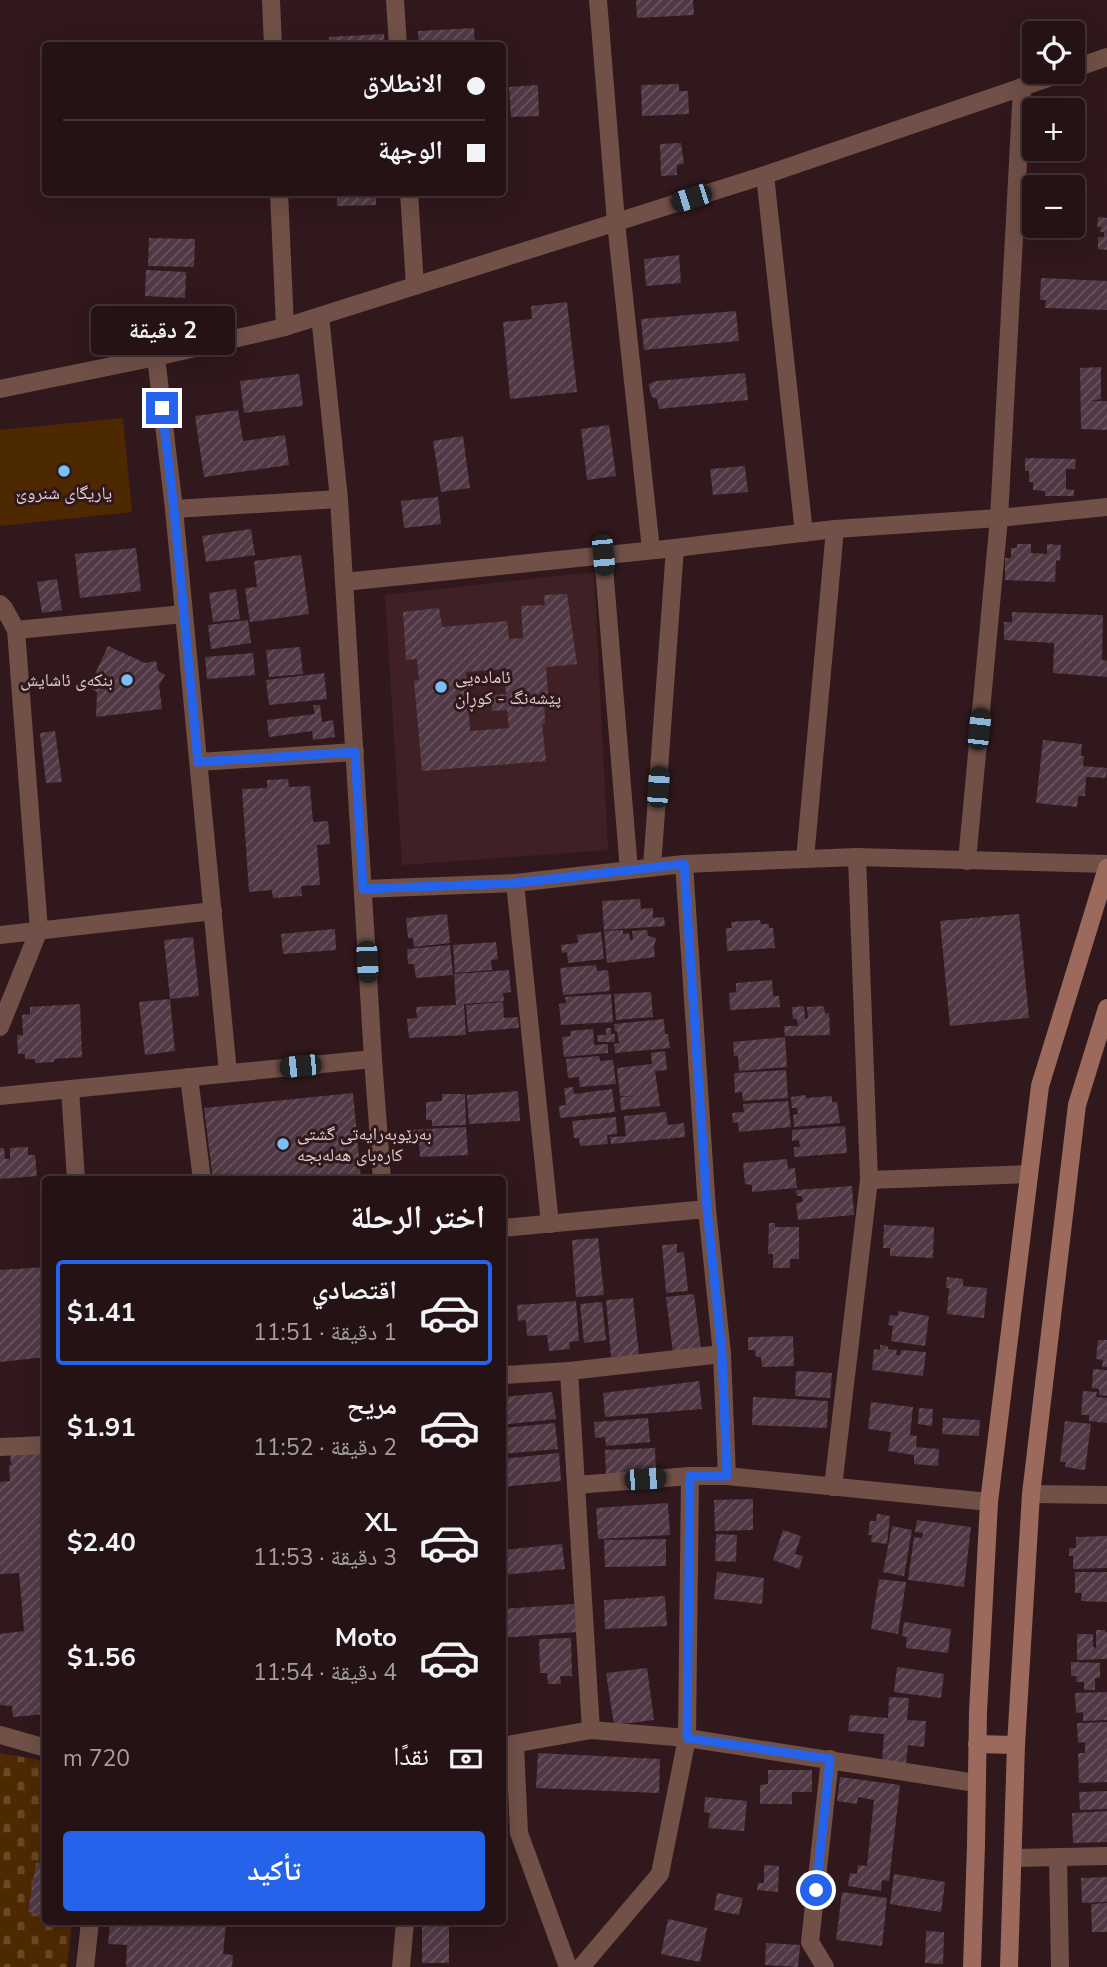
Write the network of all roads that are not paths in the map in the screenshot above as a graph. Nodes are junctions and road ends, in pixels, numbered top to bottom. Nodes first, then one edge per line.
1 (271, 0) edge
2 (395, 0) edge
3 (598, 0) edge
4 (273, 42) edge
5 (398, 42) edge
6 (1107, 58) edge
7 (1085, 65) edge
8 (1031, 84) edge
9 (1022, 87) junction
10 (765, 175) junction
11 (279, 196) edge
12 (409, 196) edge
13 (616, 222) junction
14 (415, 286) junction
15 (320, 316) junction
16 (285, 327) junction
17 (156, 358) junction
18 (0, 389) edge
19 (338, 499) junction
20 (1107, 507) edge
21 (174, 509) junction
22 (999, 518) junction
23 (835, 529) junction
24 (804, 533) junction
25 (675, 548) junction
26 (651, 550) junction
27 (603, 555) junction
28 (344, 582) junction
29 (0, 604) edge
30 (184, 614) junction
31 (16, 631) junction
32 (355, 752) junction
33 (198, 762) junction
34 (857, 858) junction
35 (805, 859) junction
36 (967, 861) junction
37 (684, 864) junction
38 (1107, 866) edge
39 (652, 867) junction
40 (629, 870) junction
41 (515, 883) junction
42 (363, 889) junction
43 (213, 911) junction
44 (39, 930) junction
45 (0, 935) edge
46 (1107, 1008) edge
47 (0, 1027) edge
48 (373, 1059) junction
49 (228, 1073) junction
50 (189, 1077) junction
51 (70, 1089) junction
52 (0, 1096) edge
53 (1029, 1174) junction
54 (76, 1176) edge
55 (201, 1176) edge
56 (382, 1176) edge
57 (869, 1180) junction
58 (707, 1209) junction
59 (550, 1224) junction
60 (506, 1228) edge
61 (722, 1354) junction
62 (569, 1371) junction
63 (506, 1376) edge
64 (42, 1445) edge
65 (0, 1447) edge
66 (690, 1476) junction
67 (727, 1476) junction
68 (576, 1485) junction
69 (834, 1487) junction
70 (1031, 1494) junction
71 (1107, 1495) edge
72 (989, 1502) junction
73 (591, 1730) junction
74 (0, 1735) edge
75 (687, 1738) junction
76 (977, 1744) junction
77 (509, 1745) edge
78 (1017, 1745) junction
79 (42, 1747) edge
80 (830, 1759) junction
81 (976, 1783) junction
82 (1107, 1856) edge
83 (1058, 1857) junction
84 (1013, 1858) junction
85 (90, 1925) edge
86 (405, 1925) edge
87 (85, 1967) edge
88 (401, 1967) edge
89 (568, 1967) edge
90 (581, 1967) edge
91 (825, 1967) edge
92 (972, 1967) edge
93 (1009, 1967) edge
94 (1060, 1967) edge

1 - 4 street
2 - 5 street
3 - 13 street
6 - 7 street
8 - 9 street
9 - 10 street
9 - 22 street
10 - 13 street
10 - 24 street
11 - 16 street
12 - 14 street
13 - 14 street
13 - 26 street
14 - 15 street
15 - 16 street
15 - 19 street
16 - 17 street
17 - 18 street
17 - 21 street
19 - 21 street
19 - 28 street
20 - 22 street
21 - 30 street
22 - 23 street
22 - 36 street
23 - 24 street
23 - 35 street
24 - 25 street
25 - 26 street
25 - 39 street
26 - 27 street
27 - 28 street
27 - 40 street
28 - 32 street
29 - 31 street
30 - 31 street
30 - 33 street
31 - 44 street
32 - 33 street
32 - 42 street
33 - 43 street
34 - 35 street
34 - 36 street
34 - 57 street
35 - 37 street
36 - 38 street
37 - 39 street
37 - 58 street
38 - 53 main road
39 - 40 street
40 - 41 street
41 - 42 street
41 - 59 street
42 - 48 street
43 - 44 street
43 - 49 street
44 - 45 street
44 - 47 street
46 - 70 main road
48 - 49 street
48 - 56 street
49 - 50 street
50 - 51 street
50 - 55 street
51 - 52 street
51 - 54 street
53 - 57 street
53 - 72 main road
57 - 69 street
58 - 59 street
58 - 61 street
59 - 60 street
61 - 62 street
61 - 67 street
62 - 63 street
62 - 68 street
64 - 65 street
66 - 67 street
66 - 68 street
66 - 75 street
67 - 69 street
68 - 73 street
69 - 72 street
70 - 71 street
70 - 78 main road
72 - 76 main road
73 - 75 street
73 - 77 street
74 - 79 street
75 - 80 street
75 - 90 street
76 - 78 main road
76 - 81 main road
77 - 89 street
78 - 84 main road
80 - 81 street
80 - 91 street
81 - 92 main road
82 - 83 street
83 - 84 street
83 - 94 street
84 - 93 main road
85 - 87 street
86 - 88 street

